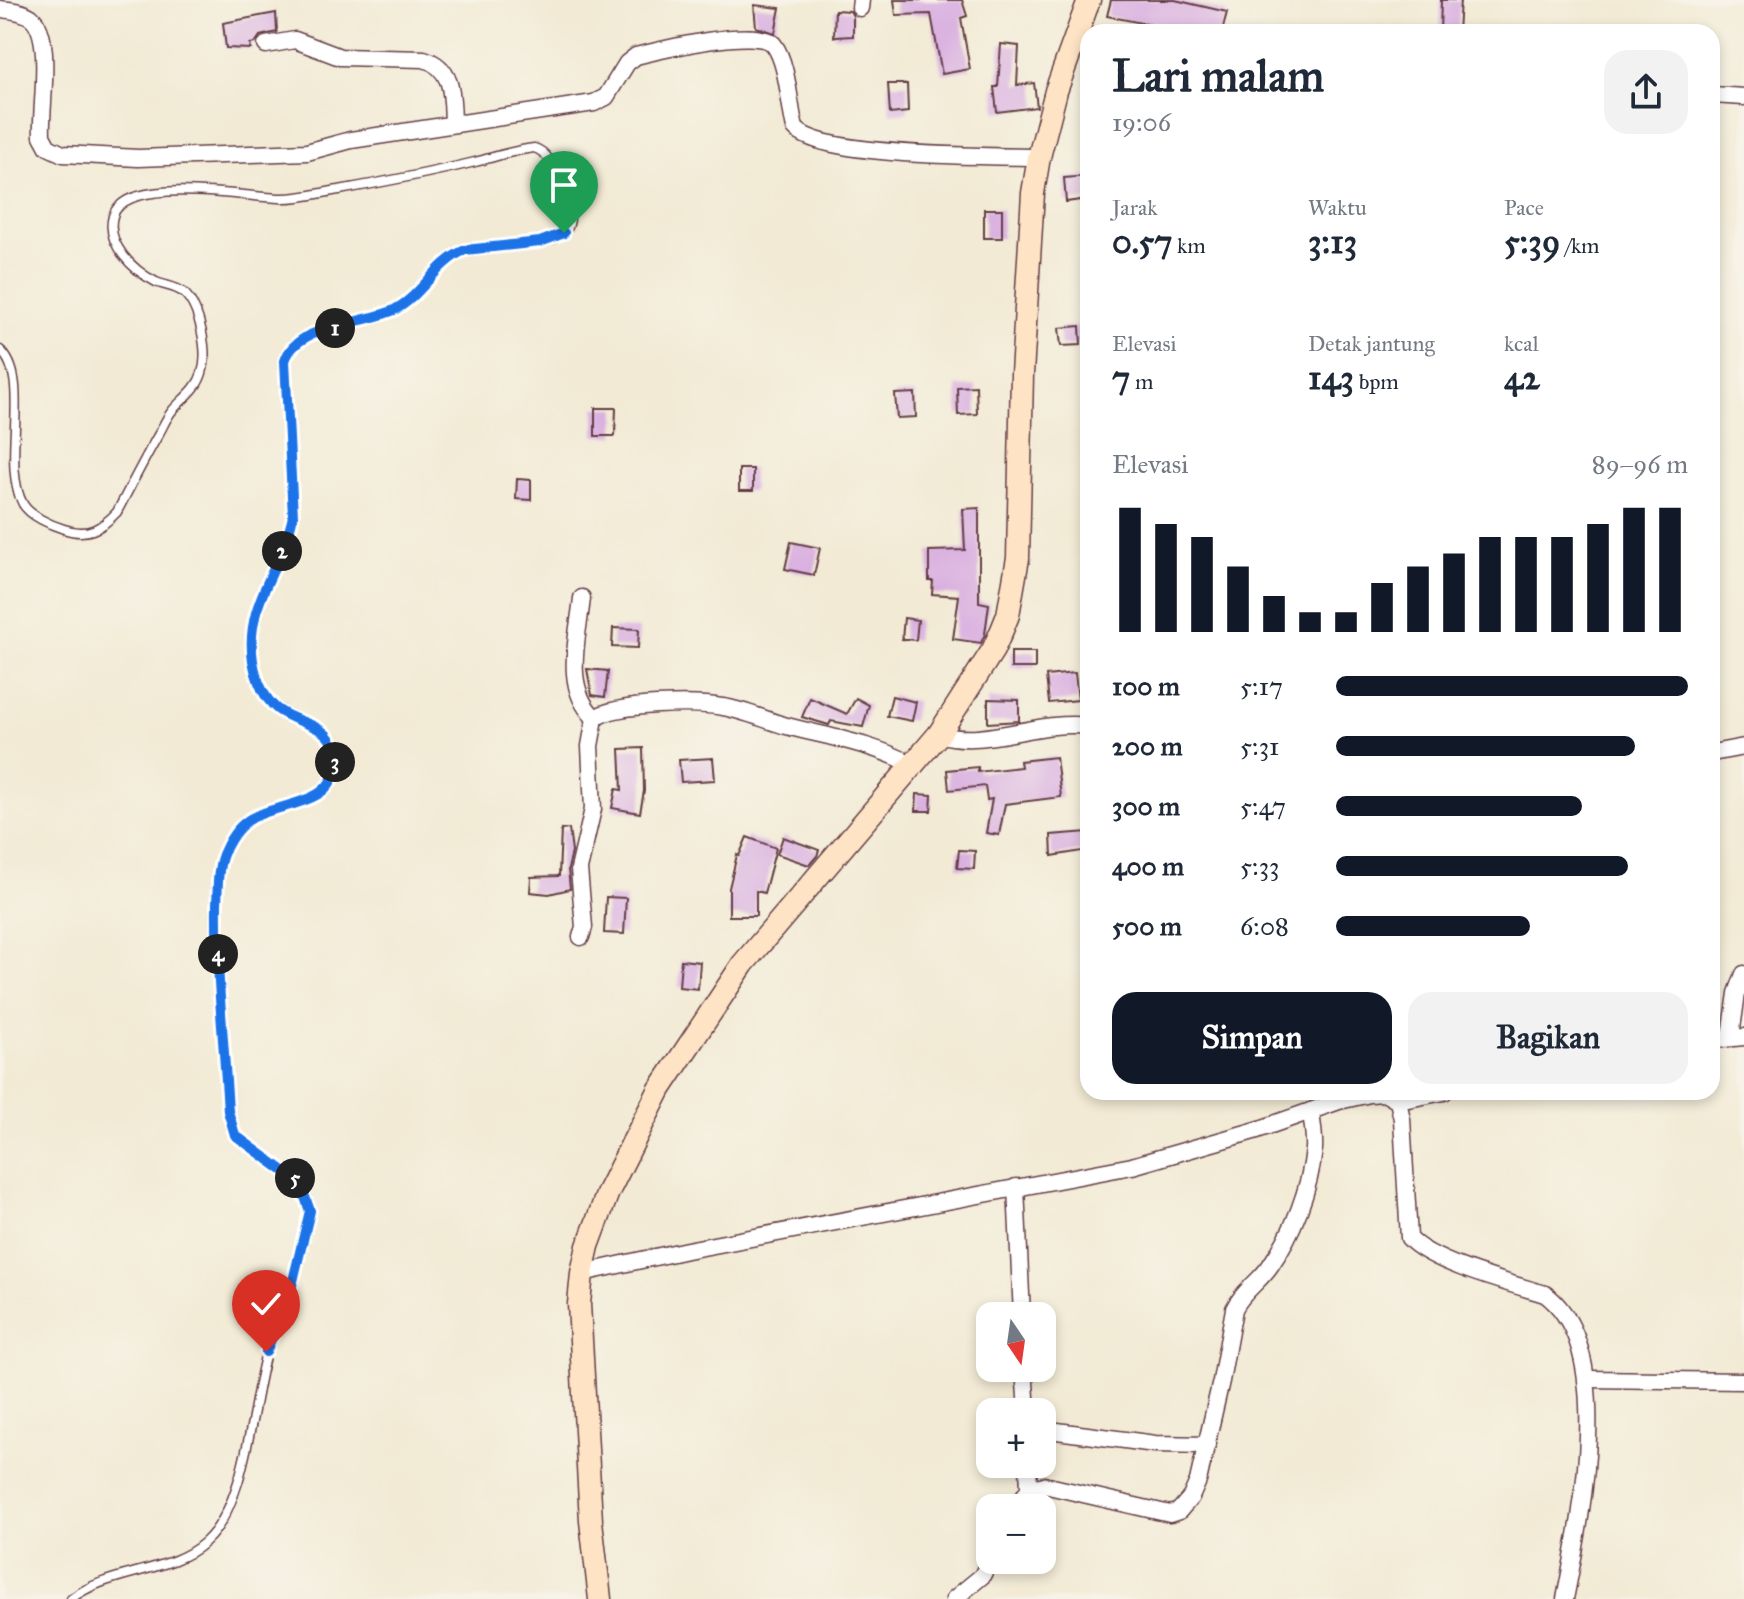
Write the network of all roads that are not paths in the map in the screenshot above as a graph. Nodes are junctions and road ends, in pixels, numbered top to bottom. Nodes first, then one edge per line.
1 (1089, 0) edge
2 (0, 9) edge
3 (1080, 24) edge
4 (1080, 25) edge
5 (266, 45) dead end
6 (1720, 96) edge
7 (1744, 97) edge
8 (453, 123) junction
9 (1039, 157) junction
10 (0, 350) edge
11 (582, 598) dead end
12 (595, 718) junction
13 (1080, 726) edge
14 (939, 734) junction
15 (1744, 747) edge
16 (1720, 752) edge
17 (913, 765) junction
18 (581, 937) dead end
19 (1744, 974) edge
20 (1738, 1036) edge
21 (1349, 1100) edge
22 (1403, 1100) edge
23 (1398, 1101) joint
24 (1311, 1111) junction
25 (1016, 1187) junction
26 (582, 1273) junction
27 (1021, 1302) edge
28 (1587, 1379) junction
29 (1744, 1381) edge
30 (1056, 1431) edge
31 (1207, 1445) junction
32 (1029, 1478) edge
33 (1029, 1489) junction
34 (1024, 1494) edge
35 (983, 1574) edge
36 (71, 1599) edge
37 (600, 1599) edge
38 (954, 1599) edge
39 (1565, 1599) edge

1 - 3 main road
2 - 8 street
4 - 9 main road
5 - 8 street
6 - 7 street
8 - 9 street
9 - 14 main road
10 - 36 lane
11 - 12 street
12 - 17 street
12 - 18 street
13 - 14 street
14 - 17 main road
15 - 16 street
17 - 26 main road
19 - 20 street
21 - 24 street
22 - 23 street
23 - 28 street
24 - 25 street
24 - 31 street
25 - 26 street
25 - 27 street
26 - 37 main road
28 - 29 street
28 - 39 street
30 - 31 street
31 - 33 street
32 - 33 street
33 - 34 street
35 - 38 street

